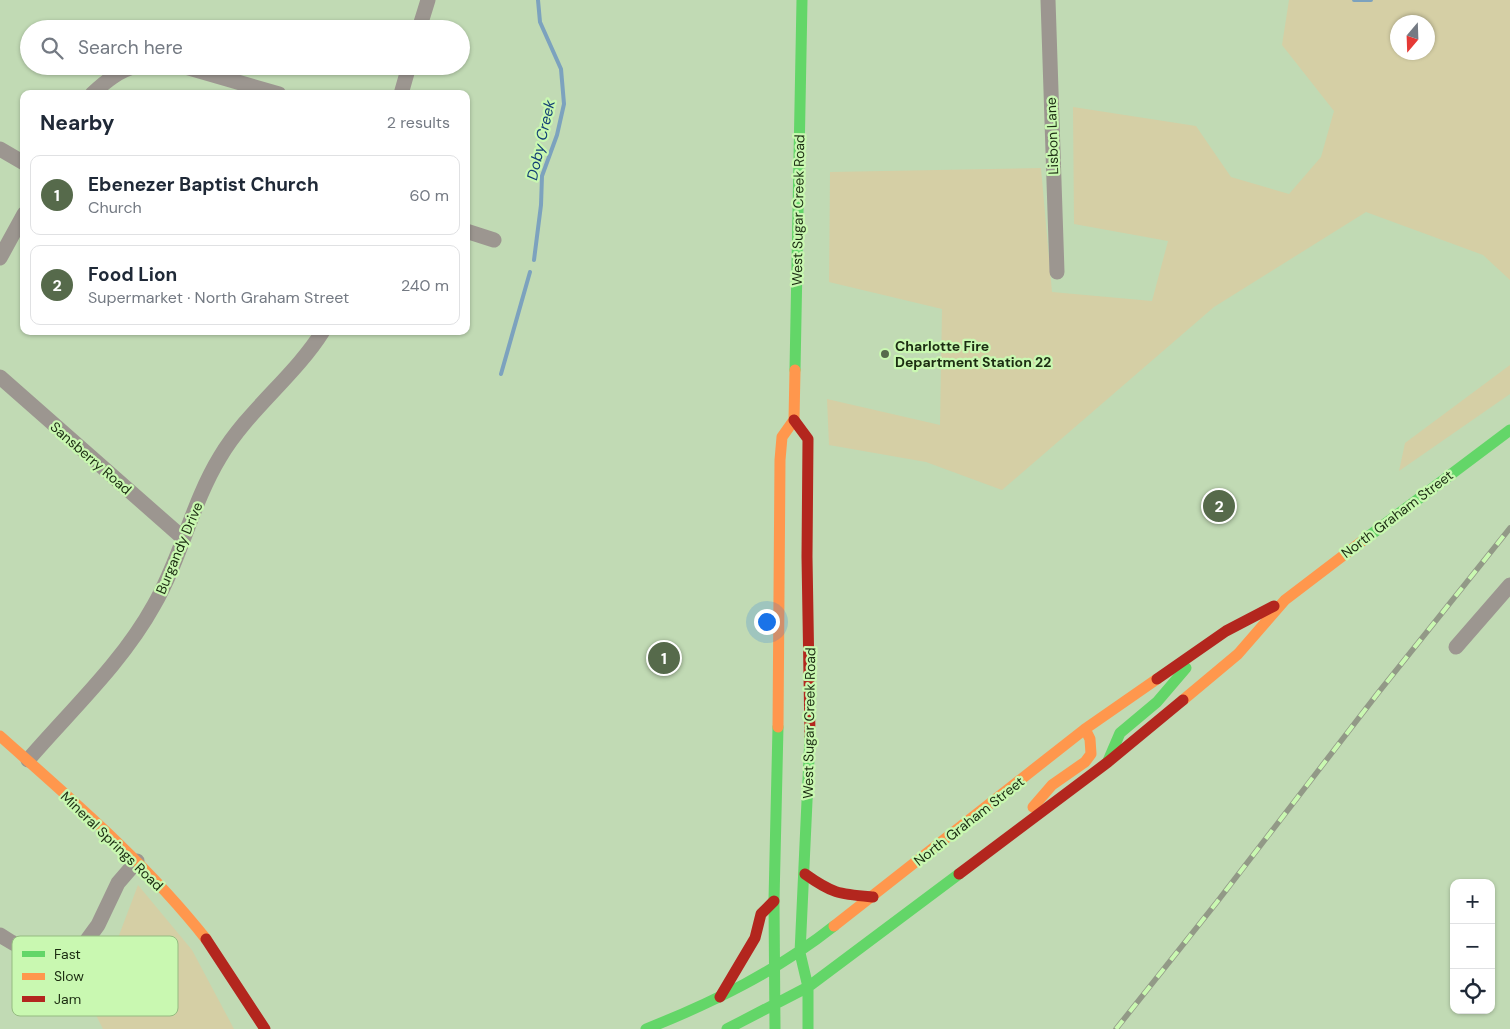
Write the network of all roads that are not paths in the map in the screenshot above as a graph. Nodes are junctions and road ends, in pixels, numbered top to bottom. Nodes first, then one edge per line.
1 (428, 0) edge
2 (802, 0) edge
3 (1048, 0) edge
4 (422, 20) edge
5 (116, 75) edge
6 (213, 75) edge
7 (406, 75) edge
8 (96, 90) edge
9 (265, 90) edge
10 (402, 90) edge
11 (0, 150) edge
12 (20, 160) edge
13 (20, 221) edge
14 (470, 233) edge
15 (494, 240) dead end
16 (0, 258) edge
17 (1057, 272) dead end
18 (320, 335) edge
19 (0, 377) edge
20 (794, 420) junction
21 (1510, 430) edge
22 (780, 460) junction
23 (790, 471) dead end
24 (796, 485) dead end
25 (183, 538) junction
26 (808, 557) junction
27 (1510, 586) edge
28 (1285, 600) junction
29 (1208, 644) junction
30 (1456, 647) dead end
31 (1085, 729) junction
32 (0, 736) edge
33 (28, 760) junction
34 (1108, 762) junction
35 (1006, 837) junction
36 (137, 861) junction
37 (805, 874) junction
38 (874, 897) junction
39 (774, 901) junction
40 (0, 936) edge
41 (90, 936) edge
42 (12, 942) edge
43 (800, 953) junction
44 (774, 970) junction
45 (808, 987) junction
46 (719, 999) junction
47 (776, 1005) junction
48 (266, 1029) edge
49 (646, 1029) edge
50 (727, 1029) edge
51 (775, 1029) edge
52 (808, 1029) edge

1 - 4 street
2 - 20 main road, West Sugar Creek Road
3 - 17 street, Lisbon Lane
5 - 8 street
6 - 9 street
7 - 10 street
11 - 12 street
13 - 16 street
14 - 15 street
18 - 25 street, Burgandy Drive
19 - 25 street, Sansberry Road
20 - 22 main road, West Sugar Creek Road
20 - 26 main road, West Sugar Creek Road
21 - 28 main road, North Graham Street
22 - 23 main road
22 - 39 main road, West Sugar Creek Road
24 - 26 main road
25 - 33 street, Burgandy Drive
26 - 37 main road, West Sugar Creek Road
27 - 30 street
28 - 29 main road, North Graham Street
28 - 34 main road, North Graham Street
29 - 31 main road, North Graham Street
29 - 34 main road
31 - 35 main road
31 - 38 main road, North Graham Street
32 - 33 main road, Mineral Springs Road
33 - 36 main road, Mineral Springs Road
34 - 35 main road, North Graham Street
35 - 45 main road, North Graham Street
36 - 41 street
36 - 48 main road, Mineral Springs Road
37 - 38 main road
37 - 43 main road, West Sugar Creek Road
38 - 43 main road, North Graham Street
39 - 44 main road, West Sugar Creek Road
39 - 46 main road
40 - 42 street
43 - 44 main road, North Graham Street
43 - 45 main road, West Sugar Creek Road
44 - 46 main road, North Graham Street
44 - 47 main road, West Sugar Creek Road
45 - 47 main road, North Graham Street
45 - 52 main road, West Sugar Creek Road
46 - 49 main road, North Graham Street
47 - 50 main road, North Graham Street
47 - 51 main road, West Sugar Creek Road

